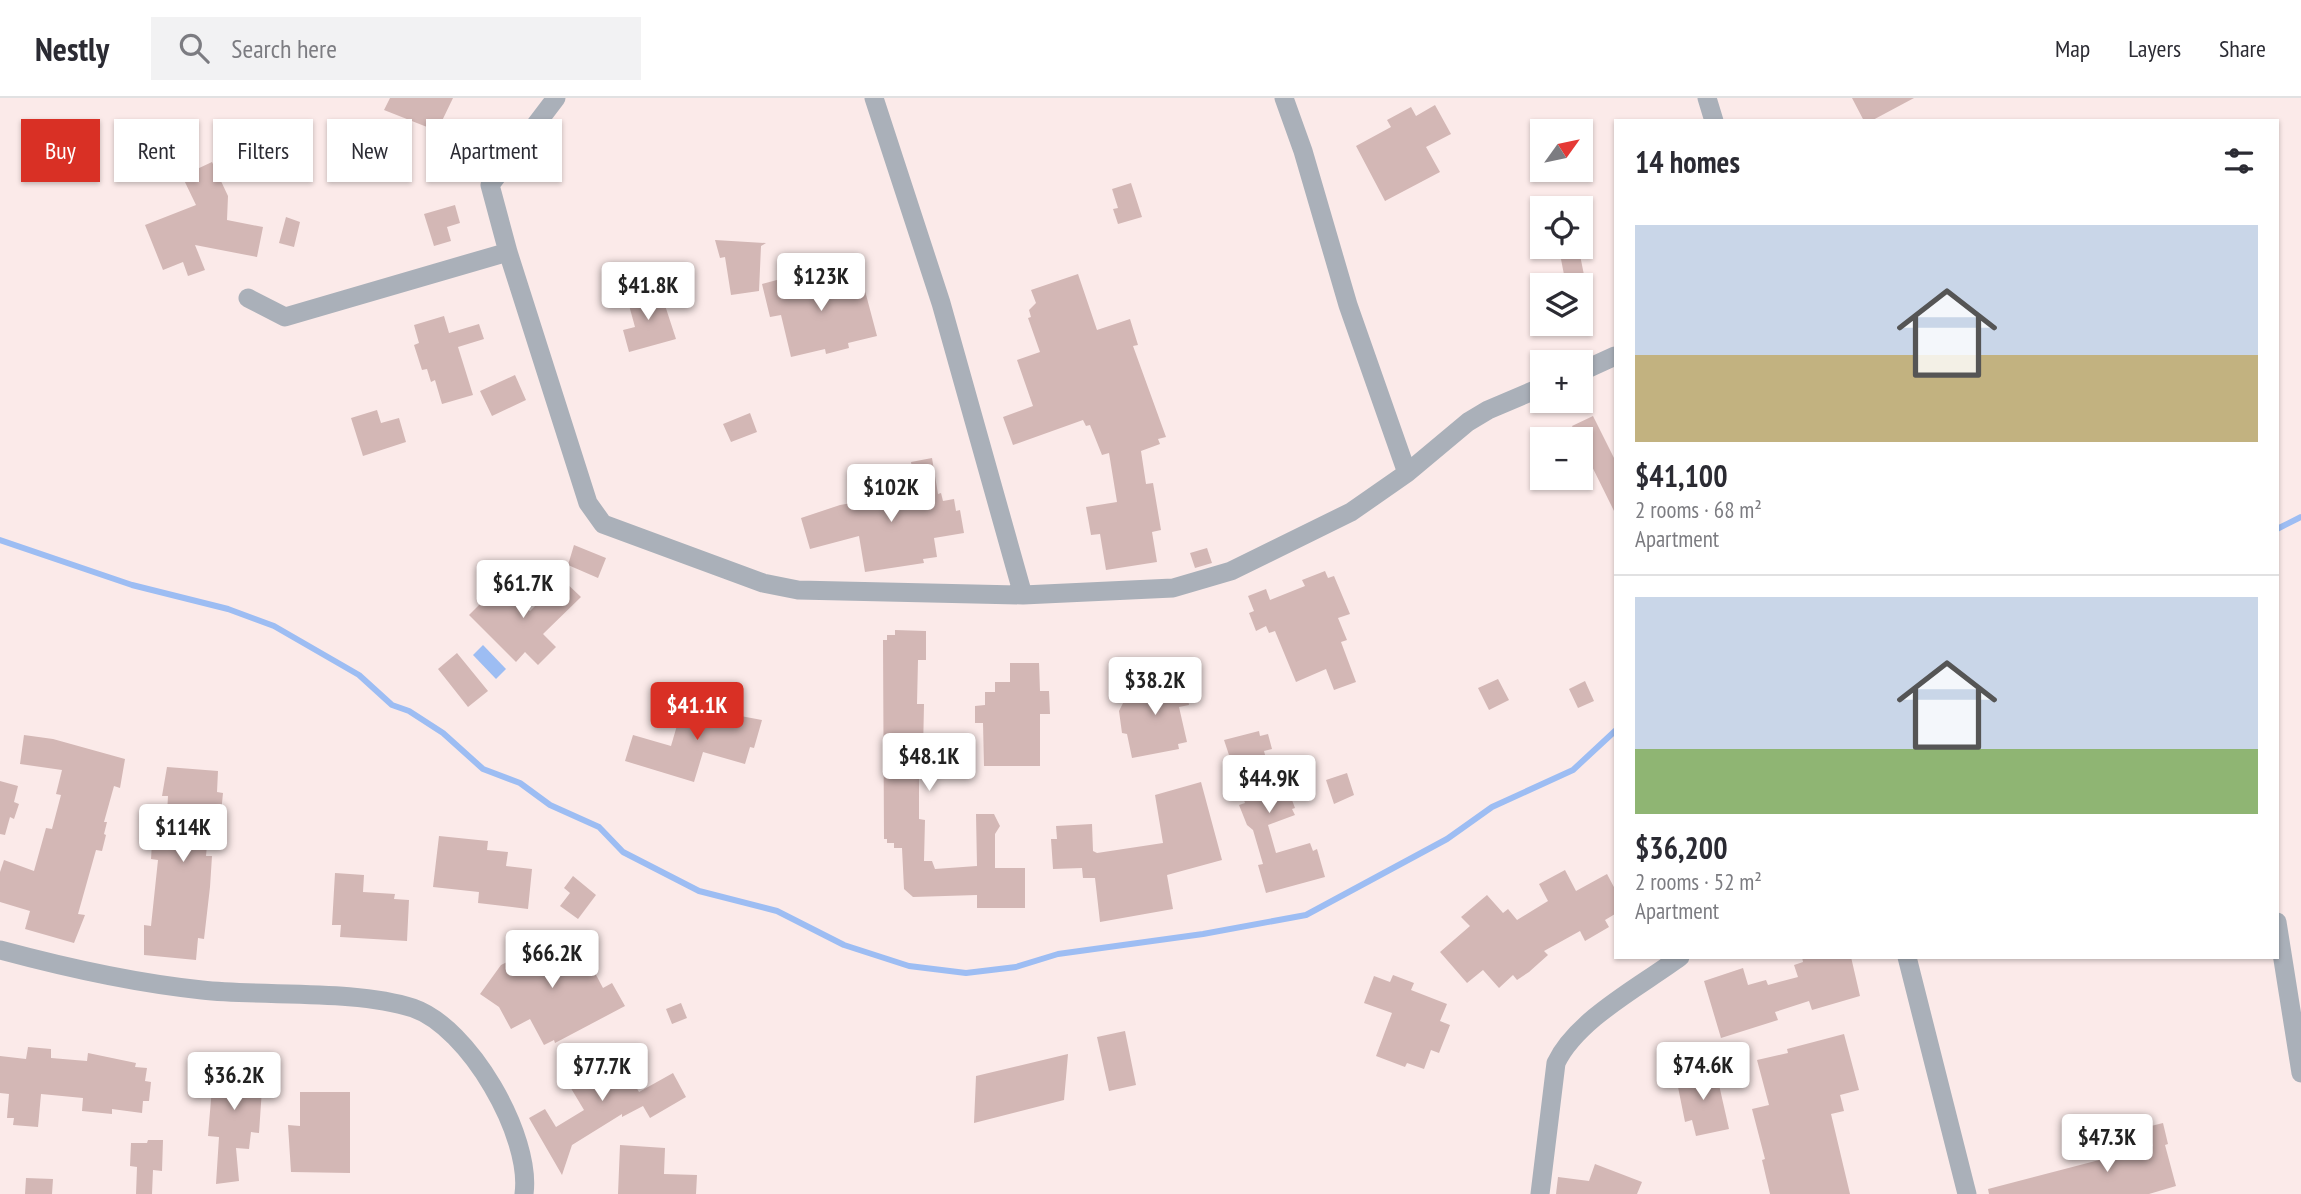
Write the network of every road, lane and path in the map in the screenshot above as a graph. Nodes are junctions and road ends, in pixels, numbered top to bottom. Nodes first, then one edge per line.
1 (556, 98) edge
2 (874, 98) edge
3 (1283, 98) edge
4 (1707, 98) edge
5 (1713, 119) edge
6 (508, 252) junction
7 (248, 299) dead end
8 (1614, 356) edge
9 (1593, 366) edge
10 (1530, 392) edge
11 (1407, 473) junction
12 (1023, 595) junction
13 (2279, 935) edge
14 (0, 950) edge
15 (1677, 959) edge
16 (1908, 959) edge
17 (2301, 1073) edge
18 (524, 1194) edge
19 (1540, 1194) edge
20 (1967, 1194) edge

1 - 6 street
2 - 12 street
3 - 11 street
4 - 5 street
6 - 7 street
6 - 12 street
8 - 9 street
10 - 11 street
11 - 12 street
13 - 17 street
14 - 18 street
15 - 19 street
16 - 20 street

